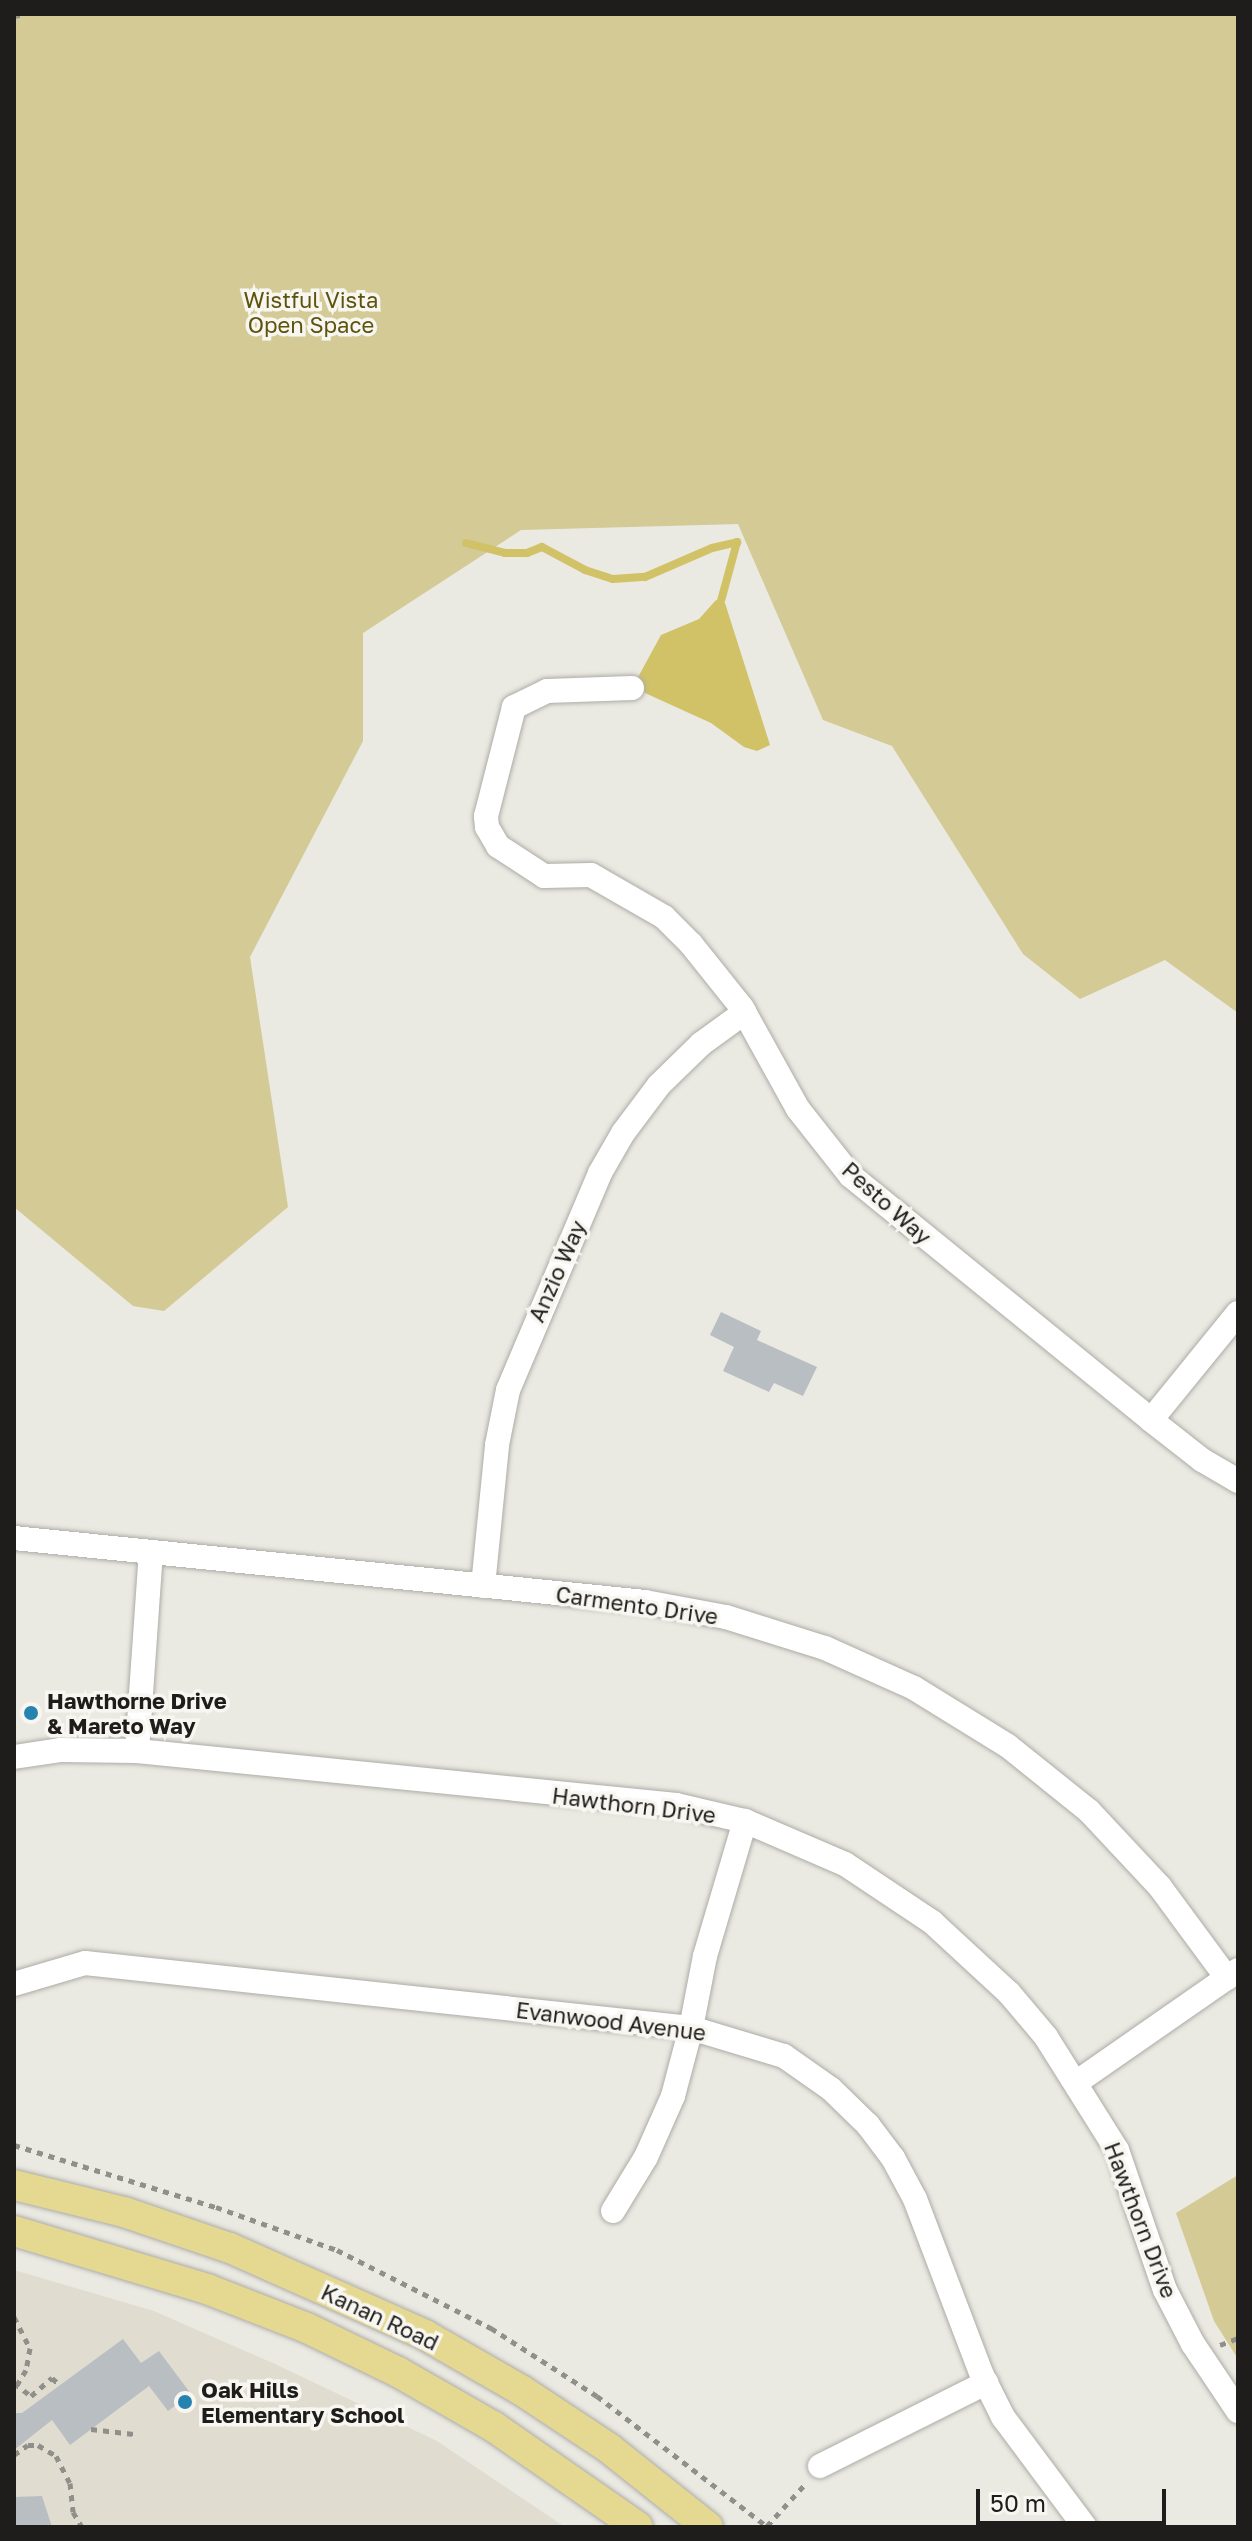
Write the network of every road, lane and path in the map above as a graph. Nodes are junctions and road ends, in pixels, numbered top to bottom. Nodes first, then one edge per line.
1 (25, 14) edge
2 (14, 16) edge
3 (632, 688) dead end
4 (745, 1012) junction
5 (1238, 1313) edge
6 (1151, 1420) junction
7 (1238, 1481) edge
8 (14, 1538) edge
9 (151, 1552) junction
10 (483, 1586) junction
11 (137, 1751) junction
12 (14, 1757) edge
13 (745, 1821) junction
14 (1232, 1974) edge
15 (14, 1984) edge
16 (691, 2028) junction
17 (1077, 2082) junction
18 (14, 2185) edge
19 (613, 2211) dead end
20 (14, 2231) edge
21 (14, 2317) edge
22 (986, 2383) junction
23 (16, 2384) edge
24 (60, 2385) dead end
25 (1238, 2411) edge
26 (91, 2429) dead end
27 (134, 2434) dead end
28 (14, 2455) edge
29 (820, 2466) joint
30 (767, 2526) edge
31 (82, 2527) edge
32 (638, 2527) edge
33 (708, 2527) edge
34 (1085, 2527) edge

1 - 2 path
3 - 4 street, Pesto Way
4 - 6 street, Pesto Way
4 - 10 street, Anzio Way
5 - 6 street
6 - 7 street, Pesto Way
8 - 9 street, Carmento Drive
9 - 10 street, Carmento Drive
9 - 11 street
10 - 14 street, Carmento Drive
11 - 12 street, Hawthorn Drive
11 - 13 street, Hawthorn Drive
13 - 16 street
13 - 17 street, Hawthorn Drive
14 - 17 street
15 - 16 street, Evanwood Avenue
16 - 19 street
16 - 22 street, Evanwood Avenue
17 - 25 street, Hawthorn Drive
18 - 33 main road, Kanan Road
20 - 32 main road, Kanan Road
21 - 23 path
22 - 29 street
22 - 34 street, Evanwood Avenue
23 - 24 path
26 - 27 path
28 - 31 path
29 - 30 path

